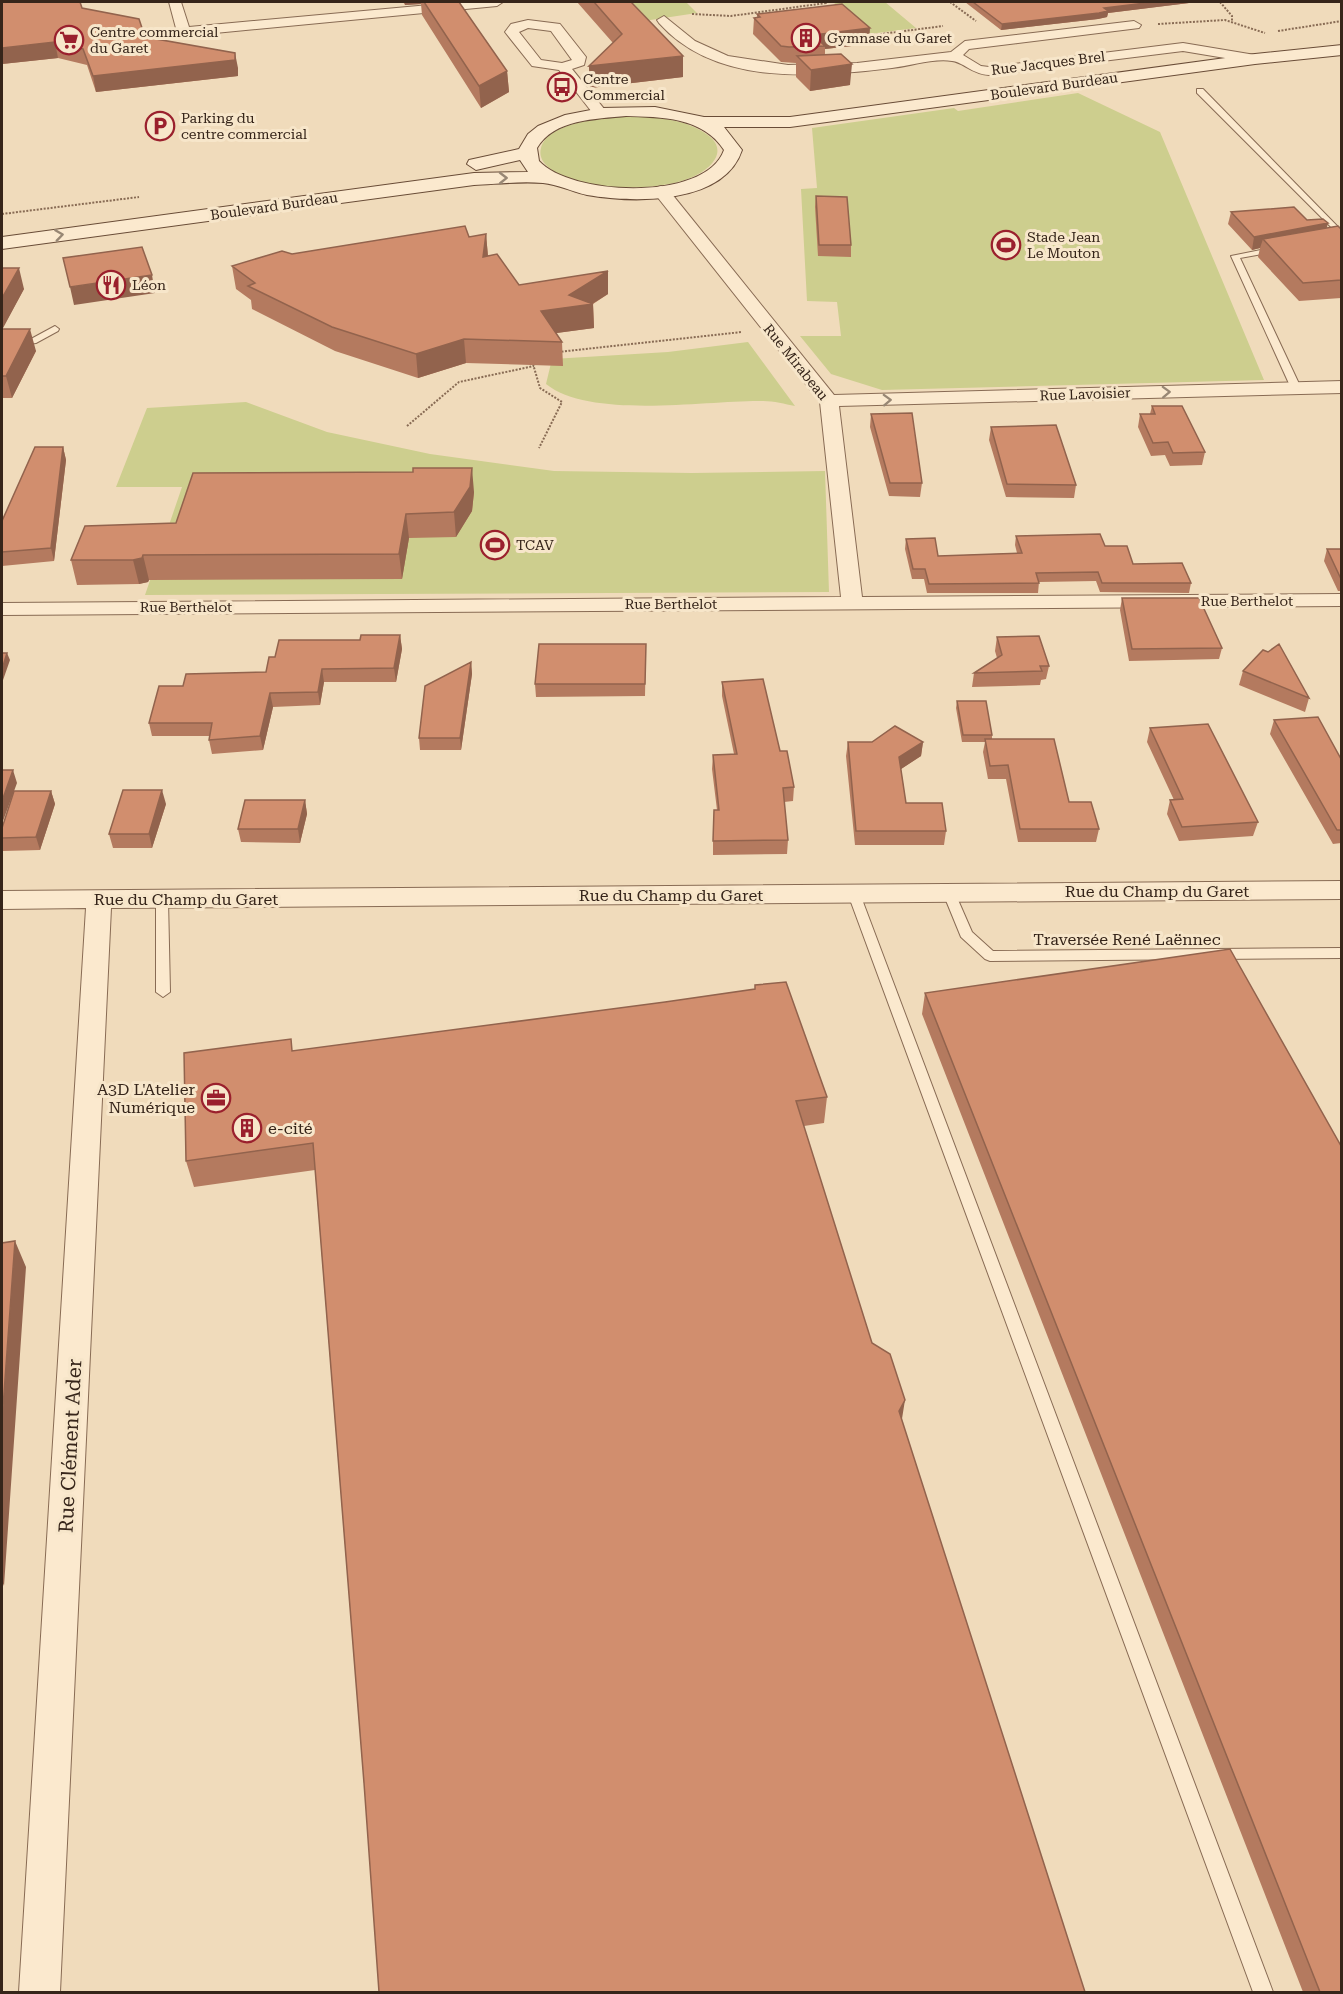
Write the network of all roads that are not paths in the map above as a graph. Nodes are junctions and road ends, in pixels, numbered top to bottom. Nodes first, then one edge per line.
1 (175, 2) edge
2 (497, 2) edge
3 (664, 20) dead end
4 (1134, 25) road end
5 (1341, 48) edge
6 (955, 56) junction
7 (1256, 59) junction
8 (563, 67) junction
9 (1200, 91) dead end
10 (600, 113) junction
11 (700, 122) junction
12 (790, 122) junction
13 (733, 150) junction
14 (527, 153) junction
15 (547, 177) junction
16 (661, 191) junction
17 (2, 227) edge
18 (1338, 229) edge
19 (1341, 237) edge
20 (1331, 239) edge
21 (2, 243) edge
22 (1288, 247) edge
23 (55, 329) dead end
24 (2, 345) edge
25 (1341, 387) edge
26 (1296, 388) junction
27 (829, 401) junction
28 (1341, 600) edge
29 (852, 603) junction
30 (2, 609) edge
31 (1341, 890) edge
32 (949, 893) junction
33 (854, 894) junction
34 (162, 899) junction
35 (2, 900) edge
36 (99, 900) junction
37 (1341, 953) edge
38 (163, 992) dead end
39 (39, 1992) edge
40 (1263, 1992) edge

1 - 2 street
3 - 6 street
4 - 6 street, Rue Jacques Brel
5 - 7 main road, Boulevard Burdeau
6 - 7 street, Rue Jacques Brel
7 - 12 main road, Boulevard Burdeau
8 - 8 street
8 - 10 street
9 - 18 lane
10 - 11 main road
10 - 14 main road
11 - 12 main road, Boulevard Burdeau
11 - 13 main road
12 - 13 main road, Boulevard Burdeau
13 - 16 main road
14 - 15 main road
14 - 17 main road, Boulevard Burdeau
15 - 16 main road
21 -> 15 main road, Boulevard Burdeau
16 - 27 street, Rue Mirabeau
18 - 19 lane
19 - 20 lane
22 - 26 lane
23 - 24 lane
25 - 26 street, Rue Lavoisier
27 -> 26 street, Rue Lavoisier
27 - 29 street, Rue Mirabeau
28 - 29 street, Rue Berthelot
29 - 30 street, Rue Berthelot
31 - 32 street, Rue du Champ du Garet
32 - 33 street, Rue du Champ du Garet
32 - 37 lane, Traversée René Laënnec
33 - 34 street, Rue du Champ du Garet
33 - 40 lane
34 - 36 street, Rue du Champ du Garet
34 - 38 lane
35 - 36 street, Rue du Champ du Garet
36 - 39 street, Rue Clément Ader

